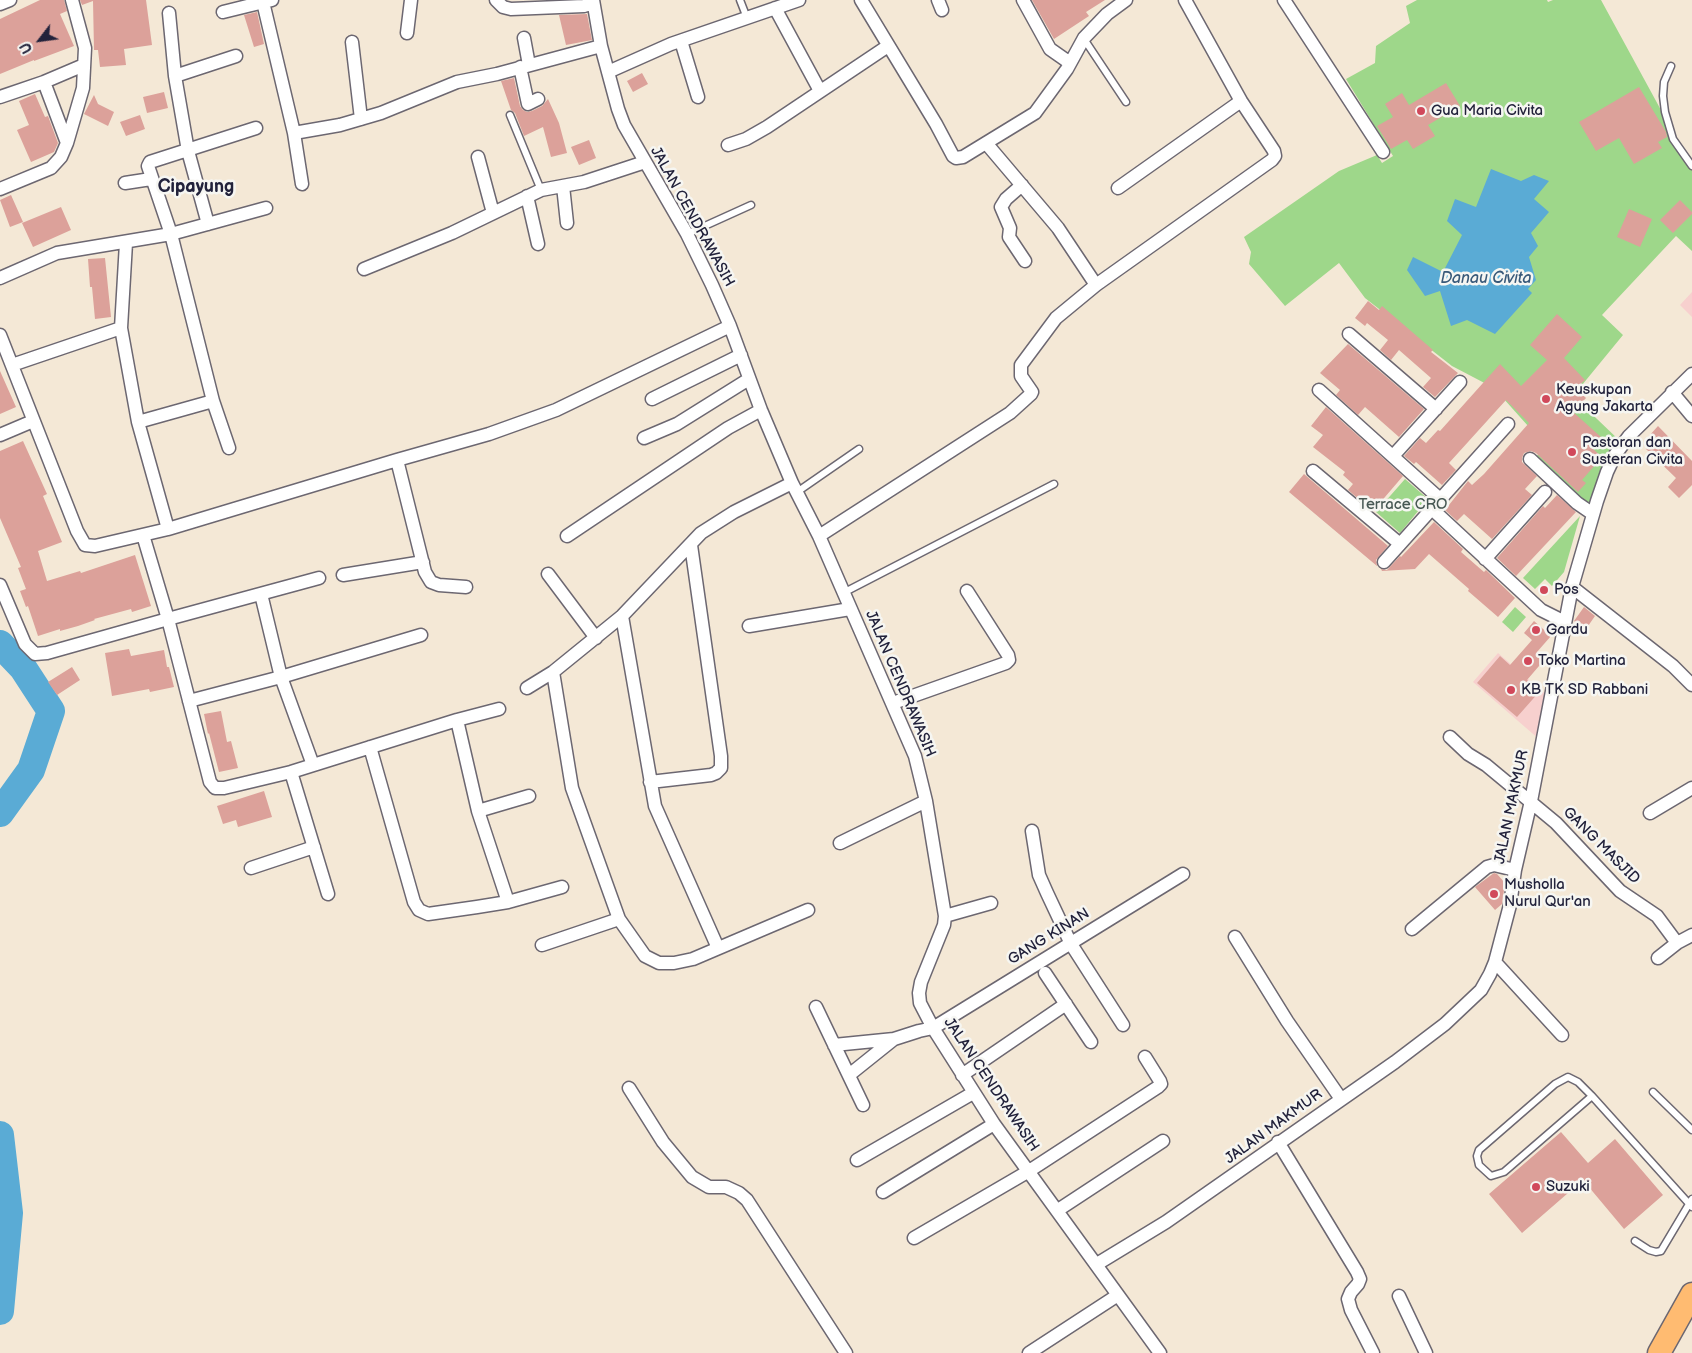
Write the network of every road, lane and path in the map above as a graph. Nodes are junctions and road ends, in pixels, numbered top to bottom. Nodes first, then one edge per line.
1 (10, 0) edge
2 (72, 0) edge
3 (411, 0) edge
4 (496, 0) edge
5 (740, 0) edge
6 (799, 0) edge
7 (862, 0) edge
8 (1023, 0) edge
9 (1126, 0) edge
10 (1185, 0) edge
11 (1284, 0) edge
12 (268, 1) edge
13 (593, 2) edge
14 (0, 4) edge
15 (775, 8) junction
16 (223, 12) dead end
17 (169, 13) dead end
18 (747, 18) junction
19 (407, 33) dead end
20 (524, 38) dead end
21 (1084, 38) junction
22 (681, 41) junction
23 (352, 42) dead end
24 (601, 46) junction
25 (888, 46) junction
26 (236, 56) dead end
27 (1070, 63) junction
28 (84, 65) junction
29 (524, 66) junction
30 (1671, 66) dead end
31 (608, 72) junction
32 (175, 76) junction
33 (44, 82) junction
34 (820, 91) junction
35 (0, 97) edge
36 (698, 97) dead end
37 (538, 99) dead end
38 (1241, 101) junction
39 (1126, 102) dead end
40 (510, 115) dead end
41 (361, 119) junction
42 (256, 128) dead end
43 (294, 133) junction
44 (67, 143) junction
45 (986, 143) junction
46 (728, 145) dead end
47 (188, 151) junction
48 (1383, 152) dead end
49 (478, 156) dead end
50 (645, 162) junction
51 (1692, 166) edge
52 (152, 178) junction
53 (125, 183) dead end
54 (302, 184) dead end
55 (1022, 185) junction
56 (563, 186) junction
57 (0, 188) edge
58 (1118, 188) dead end
59 (541, 190) junction
60 (527, 196) junction
61 (750, 205) dead end
62 (266, 208) dead end
63 (493, 212) junction
64 (566, 223) dead end
65 (208, 224) junction
66 (171, 234) junction
67 (686, 234) junction
68 (126, 243) junction
69 (538, 244) dead end
70 (1024, 260) dead end
71 (364, 268) dead end
72 (0, 278) edge
73 (1096, 285) junction
74 (730, 326) junction
75 (121, 328) junction
76 (1349, 334) dead end
77 (0, 336) edge
78 (741, 355) junction
79 (12, 365) junction
80 (1692, 374) edge
81 (749, 379) junction
82 (1460, 382) dead end
83 (1319, 390) dead end
84 (1672, 392) junction
85 (652, 399) dead end
86 (213, 401) junction
87 (1436, 409) junction
88 (761, 410) junction
89 (1692, 416) edge
90 (33, 421) junction
91 (138, 422) junction
92 (1508, 424) dead end
93 (0, 435) edge
94 (644, 438) dead end
95 (229, 448) dead end
96 (859, 449) dead end
97 (1393, 456) junction
98 (397, 460) junction
99 (1530, 460) dead end
100 (1313, 470) dead end
101 (1054, 484) dead end
102 (794, 488) junction
103 (1546, 492) dead end
104 (1436, 504) junction
105 (1593, 514) junction
106 (168, 529) junction
107 (143, 535) junction
108 (567, 536) dead end
109 (819, 536) junction
110 (1400, 544) junction
111 (691, 545) junction
112 (1485, 558) junction
113 (423, 562) junction
114 (1384, 562) dead end
115 (548, 574) dead end
116 (343, 575) dead end
117 (318, 578) dead end
118 (0, 585) edge
119 (466, 587) dead end
120 (1572, 587) junction
121 (968, 591) dead end
122 (261, 594) junction
123 (843, 594) junction
124 (850, 609) junction
125 (622, 616) junction
126 (168, 619) junction
127 (1565, 622) junction
128 (749, 626) dead end
129 (421, 635) dead end
130 (596, 638) junction
131 (553, 672) junction
132 (282, 678) junction
133 (1692, 685) edge
134 (527, 688) dead end
135 (189, 701) junction
136 (893, 703) junction
137 (499, 709) dead end
138 (457, 720) junction
139 (1450, 737) dead end
140 (370, 747) junction
141 (313, 765) junction
142 (291, 772) junction
143 (650, 782) junction
144 (1692, 788) edge
145 (529, 796) dead end
146 (926, 801) junction
147 (1531, 801) junction
148 (478, 811) junction
149 (1650, 813) dead end
150 (1032, 831) dead end
151 (840, 843) dead end
152 (314, 847) junction
153 (251, 868) dead end
154 (1515, 870) junction
155 (1183, 874) dead end
156 (562, 887) dead end
157 (328, 894) dead end
158 (508, 902) junction
159 (991, 902) dead end
160 (808, 910) dead end
161 (945, 916) junction
162 (619, 919) junction
163 (1412, 929) dead end
164 (1692, 935) edge
165 (1235, 937) dead end
166 (1677, 943) junction
167 (1071, 944) junction
168 (542, 945) dead end
169 (718, 948) junction
170 (1658, 958) dead end
171 (1495, 962) junction
172 (1046, 974) dead end
173 (1066, 1004) junction
174 (816, 1007) dead end
175 (1122, 1024) dead end
176 (933, 1028) junction
177 (1562, 1035) dead end
178 (894, 1039) junction
179 (1091, 1042) dead end
180 (834, 1045) junction
181 (1145, 1057) dead end
182 (849, 1075) junction
183 (962, 1075) junction
184 (629, 1088) dead end
185 (973, 1092) junction
186 (1653, 1092) dead end
187 (1592, 1096) junction
188 (1341, 1099) junction
189 (863, 1105) dead end
190 (994, 1124) junction
191 (1692, 1130) edge
192 (1163, 1142) dead end
193 (1278, 1142) junction
194 (857, 1160) dead end
195 (1029, 1171) junction
196 (883, 1192) dead end
197 (1691, 1203) edge
198 (1058, 1210) junction
199 (914, 1238) dead end
200 (1635, 1241) dead end
201 (1097, 1264) junction
202 (1692, 1294) edge
203 (1118, 1295) junction
204 (1399, 1296) dead end
205 (846, 1353) edge
206 (1029, 1353) edge
207 (1160, 1353) edge
208 (1372, 1353) edge
209 (1426, 1353) edge
210 (1660, 1353) edge

1 - 14 street
2 - 28 street
3 - 19 street
4 - 13 street
5 - 18 lane
6 - 15 street
7 - 25 street
8 - 27 street
9 - 21 street
10 - 38 street
11 - 48 street
12 - 16 street
12 - 43 street
13 - 24 street, JALAN CENDRAWASIH
15 - 18 street
15 - 34 street
17 - 32 street
18 - 22 street
20 - 29 street
21 - 27 street
21 - 39 lane
22 - 31 street
22 - 36 street
23 - 41 street
24 - 29 street
24 - 31 street, JALAN CENDRAWASIH
25 - 34 street
25 - 45 street
26 - 32 street
27 - 45 street
28 - 33 street
28 - 44 street
29 - 37 street
29 - 41 street
30 - 51 lane
31 - 50 street, JALAN CENDRAWASIH
32 - 47 street
33 - 35 street
33 - 44 street
34 - 46 street
38 - 58 street
38 - 73 street
40 - 59 lane
41 - 43 street
42 - 47 street
43 - 54 street
44 - 57 street
45 - 55 street
47 - 52 street
47 - 65 street
49 - 63 street
50 - 56 street
50 - 67 street, JALAN CENDRAWASIH
52 - 53 street
52 - 66 street
55 - 70 street
55 - 73 street
56 - 59 street
56 - 64 street
59 - 60 street
60 - 63 street
60 - 69 street
61 - 67 lane
62 - 65 street
63 - 71 street
65 - 66 street
66 - 68 street
66 - 86 street
67 - 74 street, JALAN CENDRAWASIH
68 - 72 street
68 - 75 street
73 - 109 street
74 - 78 street, JALAN CENDRAWASIH
74 - 98 street
75 - 79 street
75 - 91 street
76 - 87 street
77 - 79 street
78 - 81 street, JALAN CENDRAWASIH
78 - 85 street
79 - 90 street
80 - 84 street, JALAN MAKMUR
81 - 88 street, JALAN CENDRAWASIH
81 - 94 street
82 - 87 street
83 - 97 street
84 - 89 street
84 - 105 street, JALAN MAKMUR
86 - 91 street
86 - 95 street
87 - 97 street
88 - 102 street, JALAN CENDRAWASIH
88 - 108 street
90 - 93 street
90 - 107 street
91 - 106 street
92 - 104 street
96 - 102 lane
97 - 104 street
98 - 106 street
98 - 113 street
99 - 105 street
100 - 110 street
101 - 123 lane
102 - 109 street, JALAN CENDRAWASIH
102 - 111 street
103 - 112 street
104 - 110 street
104 - 112 street
105 - 120 street, JALAN MAKMUR
106 - 107 street
107 - 126 street
109 - 123 street, JALAN CENDRAWASIH
110 - 114 street
111 - 125 street
111 - 143 street
112 - 127 street
113 - 116 street
113 - 119 street
115 - 130 street
117 - 122 street
118 - 126 street
120 - 127 street, JALAN MAKMUR
120 - 133 street
121 - 136 street
122 - 126 street
122 - 132 street
123 - 124 street, JALAN CENDRAWASIH
124 - 128 street
124 - 136 street, JALAN CENDRAWASIH
125 - 130 street
125 - 143 street
126 - 135 street
127 - 147 street, JALAN MAKMUR
129 - 132 street
130 - 131 street
131 - 134 street
131 - 162 street
132 - 135 street
132 - 141 street
135 - 142 street
136 - 146 street, JALAN CENDRAWASIH
137 - 138 street
138 - 140 street
138 - 148 street
139 - 147 street, GANG MASJID
140 - 141 street
140 - 158 street
141 - 142 street
142 - 152 street
143 - 169 street
144 - 149 street
145 - 148 street
146 - 151 street
146 - 161 street, JALAN CENDRAWASIH
147 - 154 street, JALAN MAKMUR
147 - 166 street, GANG MASJID
148 - 158 street
150 - 167 street
152 - 153 street
152 - 157 street
154 - 163 street
154 - 171 street, JALAN MAKMUR
155 - 167 street, GANG KINAN
156 - 158 street
159 - 161 street
160 - 169 street
161 - 176 street, JALAN CENDRAWASIH
162 - 168 street
162 - 169 street
164 - 166 street
165 - 188 street
166 - 170 street
167 - 175 street
167 - 176 street, GANG KINAN
171 - 177 street
171 - 188 street, JALAN MAKMUR
172 - 173 street
173 - 179 street
173 - 183 street
174 - 180 street
176 - 178 street, GANG KINAN
176 - 183 street, JALAN CENDRAWASIH
178 - 180 street
178 - 182 street
180 - 182 street
181 - 195 street
182 - 189 street
183 - 185 street, JALAN CENDRAWASIH
184 - 205 street
185 - 190 street, JALAN CENDRAWASIH
185 - 194 street
186 - 191 lane
187 - 187 lane
187 - 197 lane
188 - 193 street, JALAN MAKMUR
190 - 195 street, JALAN CENDRAWASIH
190 - 196 street
192 - 198 street
193 - 201 street, JALAN MAKMUR
193 - 208 street
195 - 198 street, JALAN CENDRAWASIH
195 - 199 street
197 - 200 lane
198 - 201 street, JALAN CENDRAWASIH
201 - 203 street, JALAN CENDRAWASIH
202 - 210 highway
203 - 206 street
203 - 207 street, JALAN CENDRAWASIH
204 - 209 street

